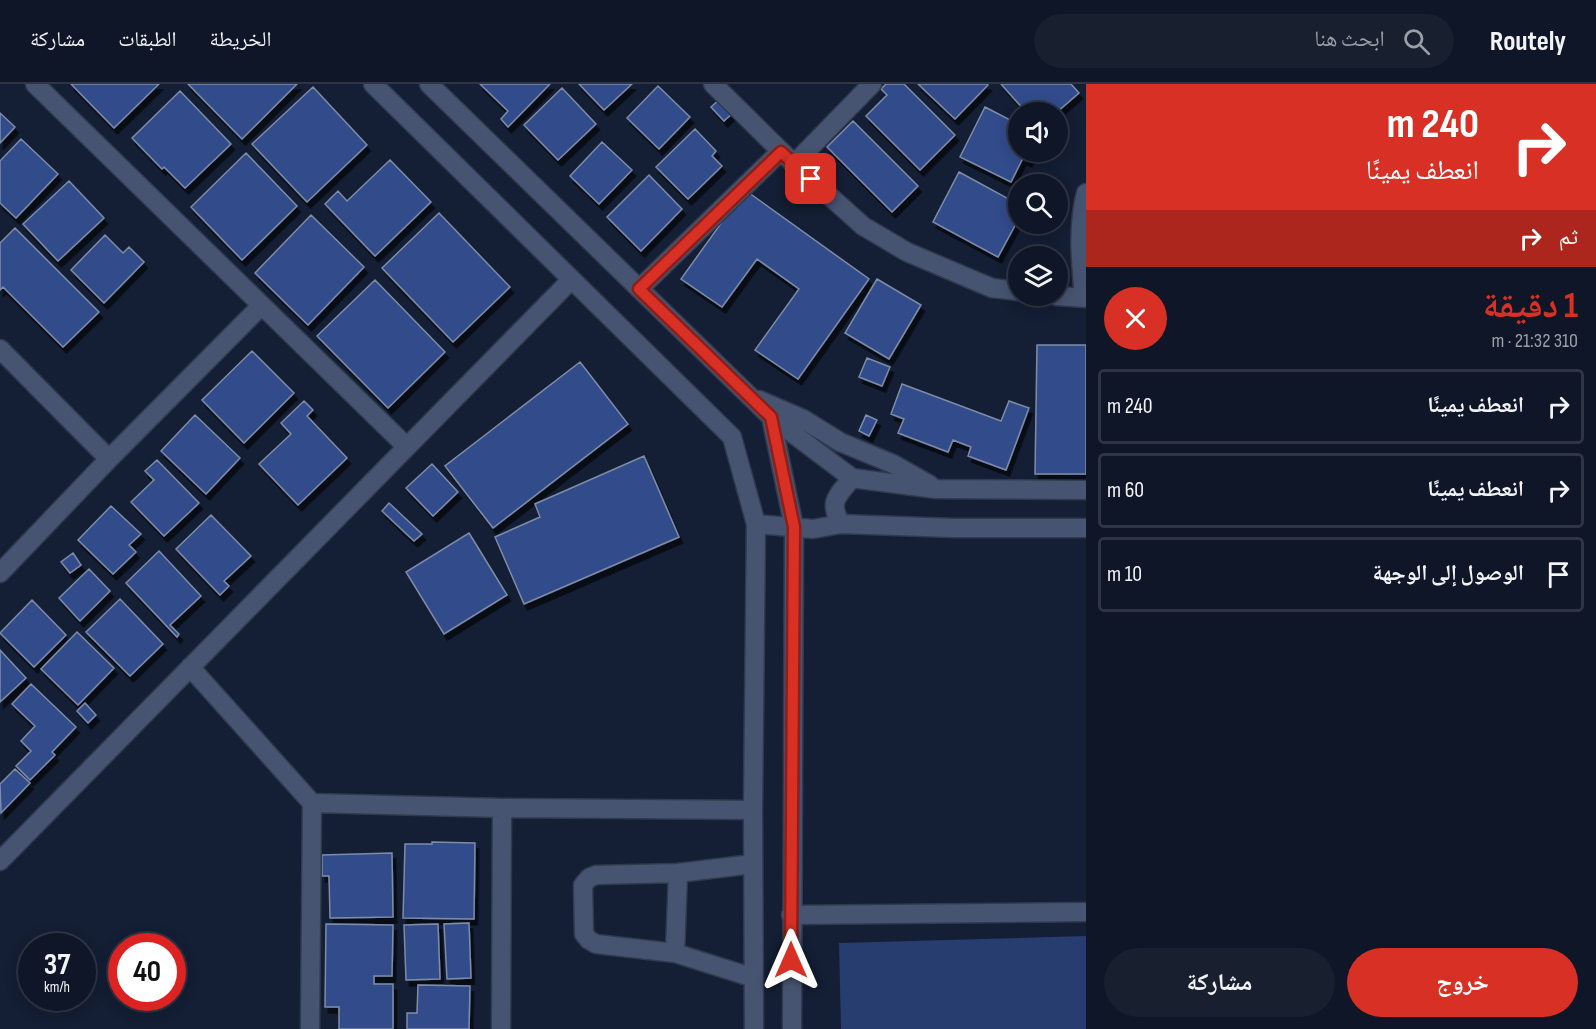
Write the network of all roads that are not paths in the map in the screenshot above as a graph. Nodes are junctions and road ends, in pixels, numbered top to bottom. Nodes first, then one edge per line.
1 (35, 84) edge
2 (373, 84) edge
3 (429, 84) edge
4 (713, 84) edge
5 (872, 84) edge
6 (787, 158) junction
7 (1086, 193) edge
8 (571, 280) junction
9 (639, 289) junction
10 (1008, 290) edge
11 (1068, 297) edge
12 (1085, 298) edge
13 (261, 306) junction
14 (0, 349) edge
15 (748, 395) junction
16 (771, 417) junction
17 (407, 447) junction
18 (109, 459) junction
19 (852, 478) junction
20 (936, 489) junction
21 (1086, 490) edge
22 (756, 524) junction
23 (841, 524) junction
24 (794, 527) junction
25 (1086, 528) edge
26 (0, 573) edge
27 (190, 667) junction
28 (312, 803) junction
29 (502, 808) junction
30 (753, 810) junction
31 (0, 861) edge
32 (753, 864) junction
33 (678, 873) junction
34 (1086, 912) edge
35 (791, 915) junction
36 (675, 953) junction
37 (754, 978) junction
38 (310, 1029) edge
39 (501, 1029) edge
40 (754, 1029) edge
41 (792, 1029) edge

1 - 13 street
2 - 8 street
3 - 9 street
4 - 6 street
5 - 6 street
6 - 9 street
6 - 10 street
7 - 12 street
8 - 17 street
8 - 22 street
9 - 15 street
11 - 12 street
13 - 17 street
13 - 18 street
14 - 18 street
15 - 16 street
15 - 20 street
16 - 19 street
16 - 24 street
17 - 27 street
18 - 26 street
19 - 20 street
19 - 23 street
20 - 21 street
22 - 24 street
22 - 30 street
23 - 24 street
23 - 25 street
24 - 35 street
27 - 28 street
27 - 31 street
28 - 29 street
28 - 38 street
29 - 30 street
29 - 39 street
30 - 32 street
32 - 33 street
32 - 37 street
33 - 36 street
33 - 36 street
34 - 35 street
35 - 41 street
36 - 37 street
37 - 40 street

